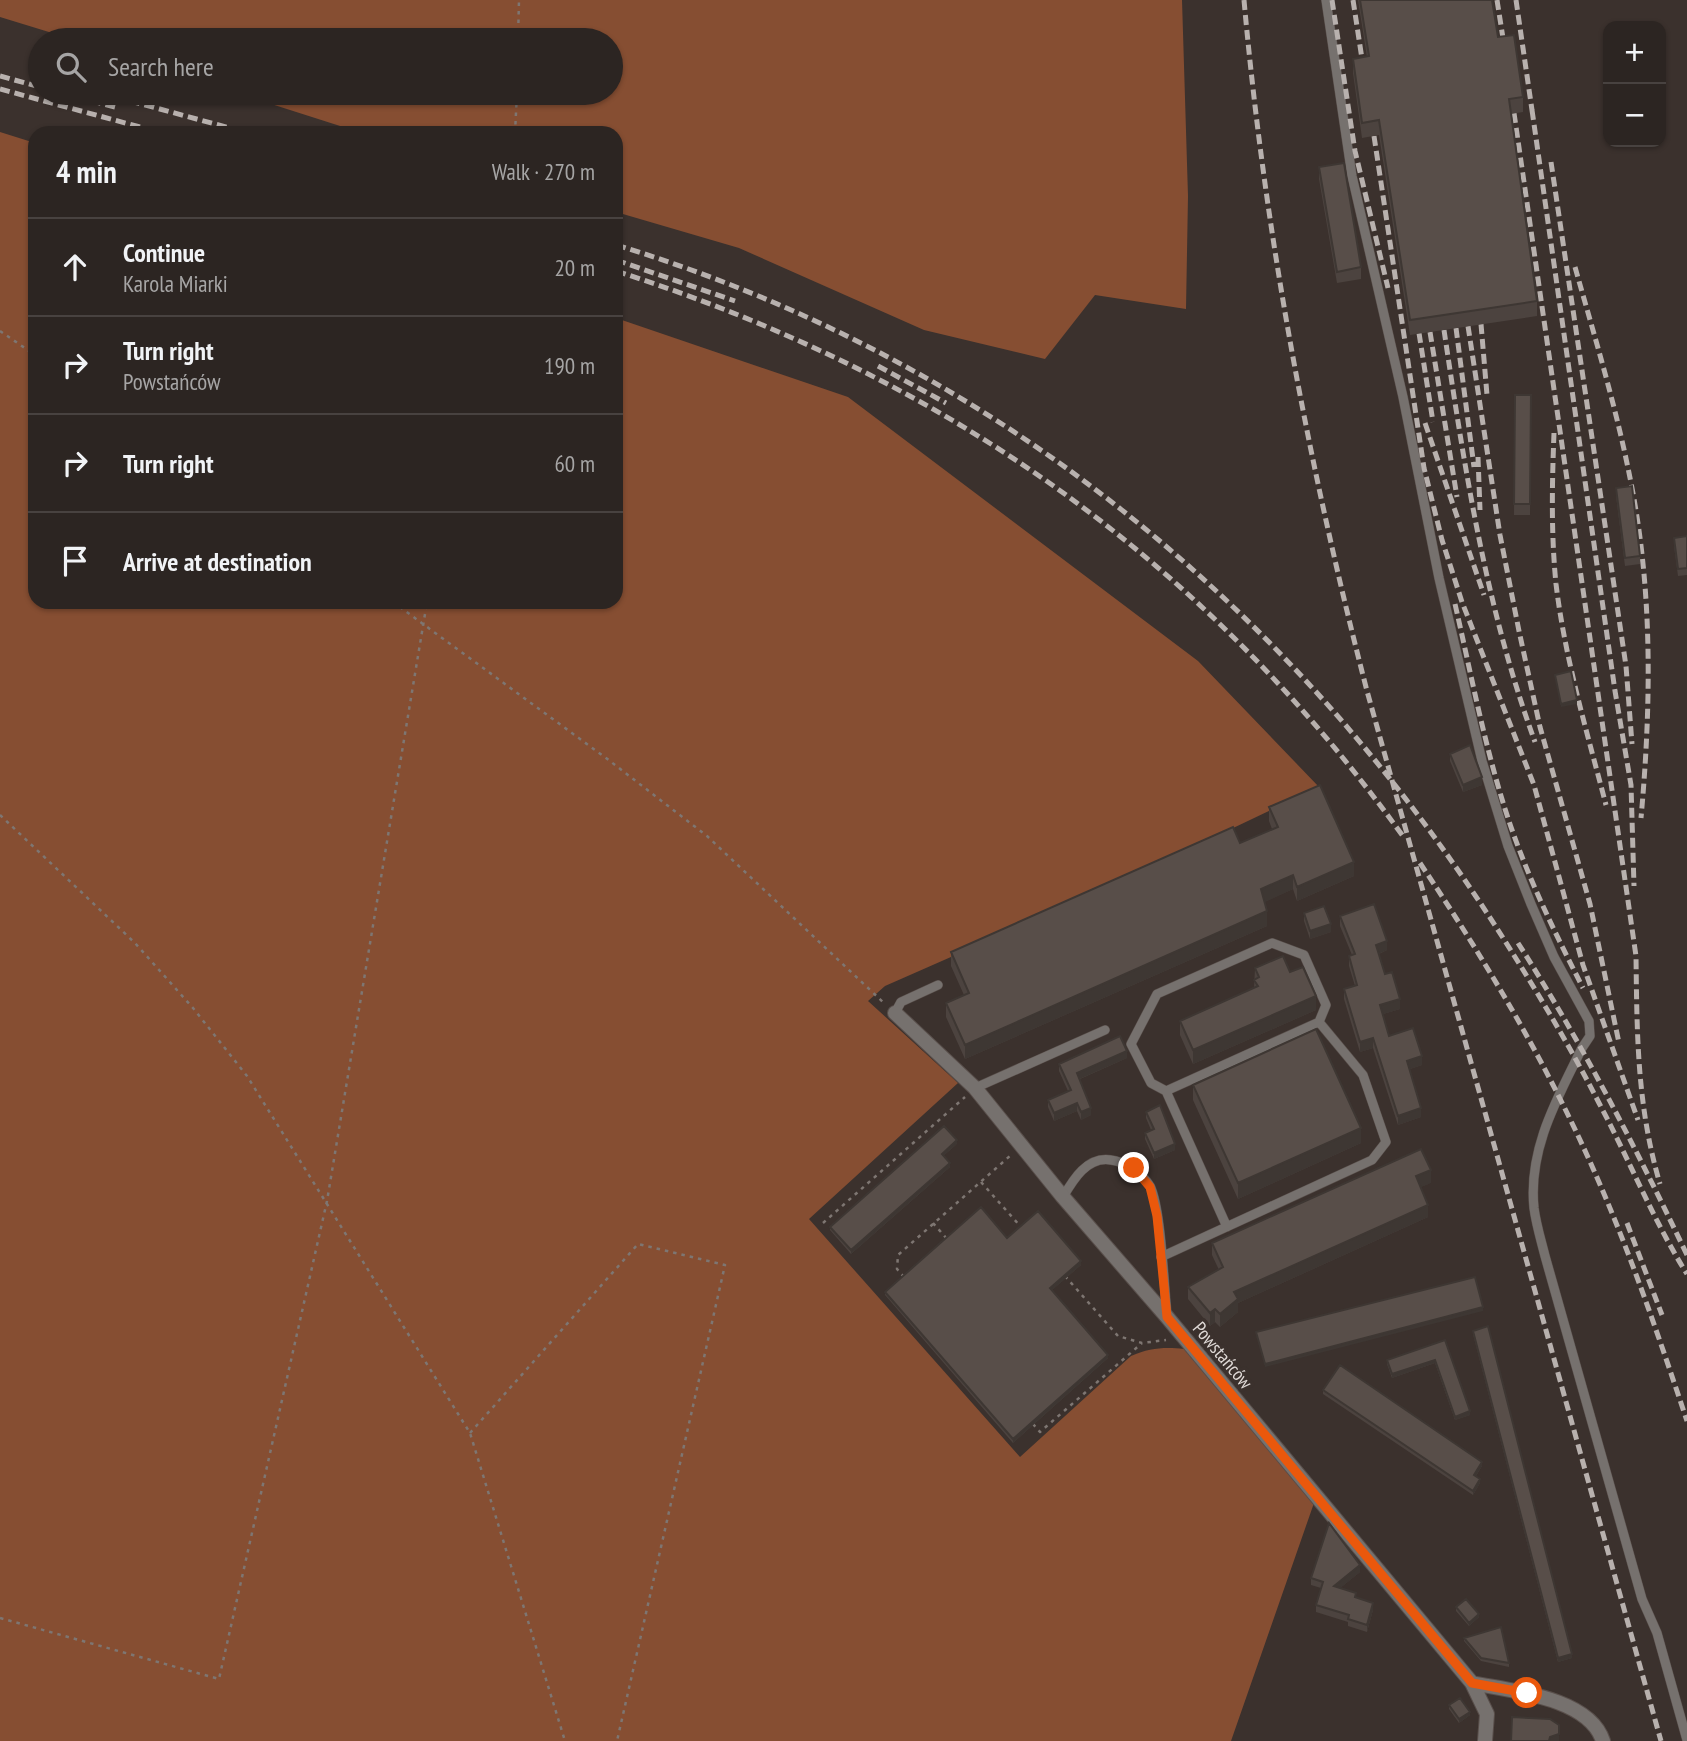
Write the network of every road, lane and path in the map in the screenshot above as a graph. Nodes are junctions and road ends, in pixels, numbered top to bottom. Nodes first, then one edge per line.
1 (519, 0) edge
2 (1326, 0) edge
3 (518, 28) edge
4 (516, 105) edge
5 (515, 126) edge
6 (0, 331) edge
7 (28, 350) edge
8 (403, 609) edge
9 (426, 609) edge
10 (424, 623) junction
11 (0, 815) edge
12 (0, 824) edge
13 (8, 824) junction
14 (938, 985) dead end
15 (895, 1013) junction
16 (1319, 1022) junction
17 (1105, 1030) dead end
18 (975, 1088) junction
19 (1166, 1091) junction
20 (1021, 1146) junction
21 (981, 1181) junction
22 (1063, 1197) junction
23 (327, 1201) junction
24 (823, 1223) dead end
25 (933, 1223) junction
26 (1227, 1227) junction
27 (1026, 1233) edge
28 (951, 1244) edge
29 (1161, 1257) junction
30 (1063, 1274) edge
31 (906, 1279) edge
32 (1167, 1317) junction
33 (1183, 1337) junction
34 (1142, 1343) junction
35 (1031, 1422) edge
36 (470, 1433) junction
37 (0, 1618) edge
38 (1472, 1683) junction
39 (1687, 1740) edge
40 (565, 1741) edge
41 (617, 1741) edge
42 (1485, 1741) edge
43 (1603, 1741) edge

1 - 3 path
2 - 39 lane
4 - 5 path
6 - 7 path
8 - 10 path
9 - 10 path
10 - 15 path
10 - 23 path
11 - 13 path
12 - 13 path
13 - 23 path
14 - 15 lane
15 - 18 street, Powstańców
16 - 19 lane
16 - 19 lane
16 - 26 lane
17 - 18 lane
18 - 20 street, Powstańców
18 - 24 path
19 - 26 lane
20 - 21 path
20 - 22 street, Powstańców
21 - 25 path
21 - 27 path
22 - 29 lane
22 - 32 street, Powstańców
23 - 36 path
23 - 37 path
25 - 28 path
25 - 31 path
26 - 29 lane
29 - 32 lane
30 - 34 path
32 - 33 street, Powstańców
33 - 34 path
33 - 38 street, Powstańców
34 - 35 path
36 - 40 path
36 - 41 path
38 - 42 street, Powstańców
38 - 43 street

